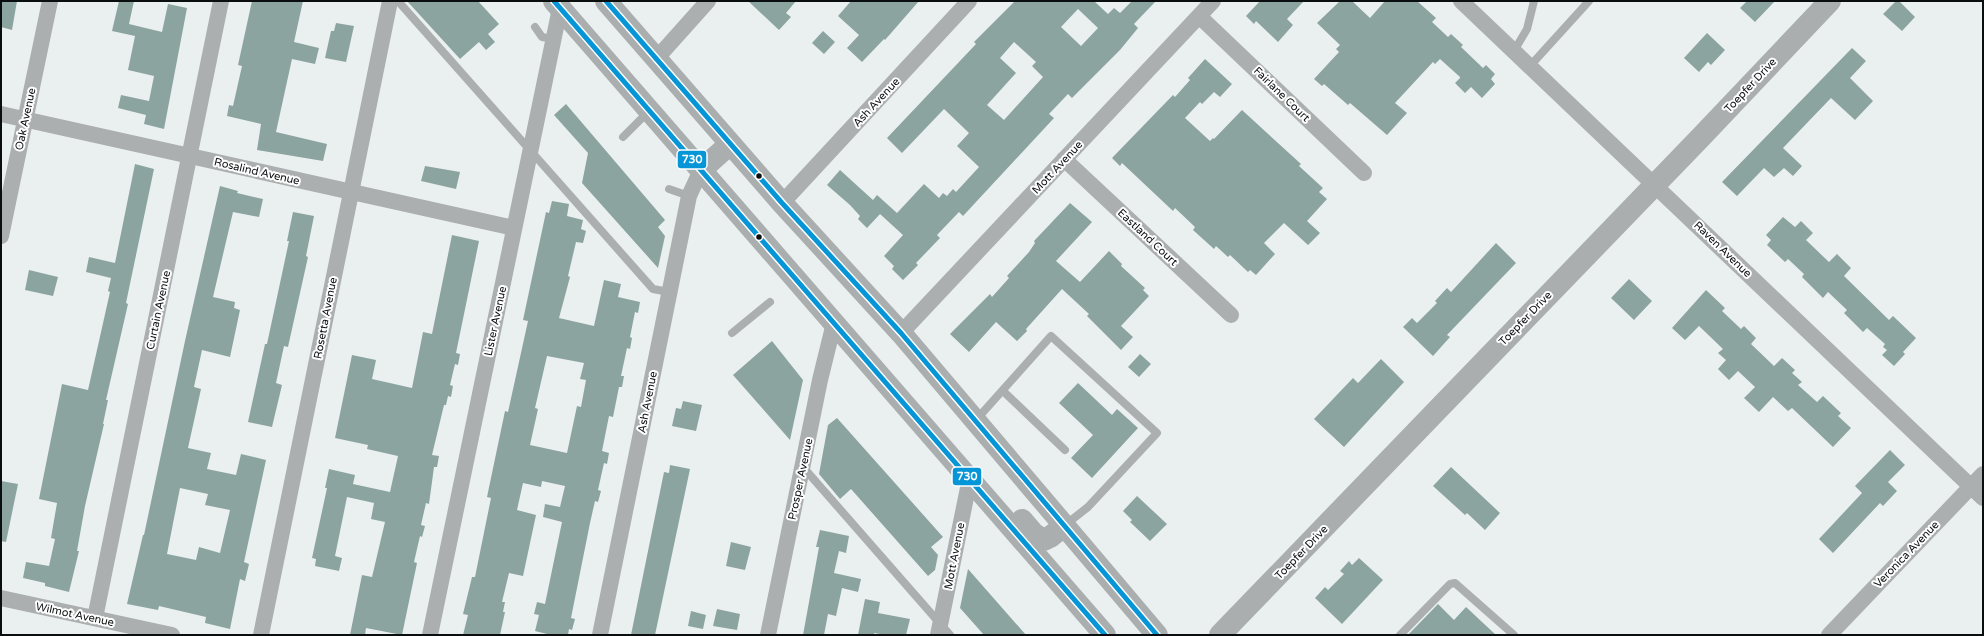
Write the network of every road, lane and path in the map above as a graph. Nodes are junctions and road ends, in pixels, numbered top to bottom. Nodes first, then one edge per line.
1 (50, 1) edge
2 (221, 1) edge
3 (390, 1) edge
4 (398, 1) edge
5 (606, 1) edge
6 (708, 1) edge
7 (969, 1) edge
8 (1213, 1) edge
9 (1461, 1) edge
10 (1534, 1) edge
11 (1589, 1) edge
12 (1830, 1) edge
13 (557, 5) edge
14 (1199, 16) junction
15 (535, 27) dead end
16 (553, 39) junction
17 (1514, 51) junction
18 (657, 58) junction
19 (1530, 66) junction
20 (650, 111) junction
21 (1, 114) edge
22 (25, 119) junction
23 (623, 137) dead end
24 (730, 144) junction
25 (530, 152) junction
26 (190, 156) junction
27 (1064, 159) junction
28 (701, 170) junction
29 (1364, 173) dead end
30 (1655, 184) junction
31 (669, 188) dead end
32 (351, 192) junction
33 (689, 196) junction
34 (782, 203) junction
35 (514, 228) junction
36 (1, 236) edge
37 (669, 292) junction
38 (770, 302) dead end
39 (1231, 315) dead end
40 (834, 323) junction
41 (732, 333) dead end
42 (901, 333) junction
43 (1003, 391) junction
44 (975, 421) junction
45 (1065, 450) dead end
46 (803, 467) junction
47 (1983, 474) edge
48 (974, 483) junction
49 (1971, 486) junction
50 (1983, 498) edge
51 (1064, 526) junction
52 (1, 598) edge
53 (95, 618) junction
54 (943, 631) edge
55 (172, 635) edge
56 (261, 635) edge
57 (430, 635) edge
58 (600, 635) edge
59 (768, 635) edge
60 (1105, 635) edge
61 (1157, 635) edge
62 (1220, 635) edge
63 (1400, 635) edge
64 (1514, 635) edge
65 (1829, 635) edge

1 - 22 street, Oak Avenue
2 - 26 street, Curtain Avenue
3 - 32 street, Rosetta Avenue
4 - 25 lane
5 - 18 street
6 - 18 street
7 - 34 street, Ash Avenue
8 - 14 street, Mott Avenue
9 - 17 street, Raven Avenue
10 - 17 lane
11 - 19 lane
12 - 30 street, Toepfer Drive
13 - 16 street, Lister Avenue
13 - 20 street
14 - 27 street, Mott Avenue
14 - 29 street, Fairlane Court
15 - 16 lane
16 - 25 street, Lister Avenue
17 - 19 street, Raven Avenue
18 - 24 street
19 - 30 street, Raven Avenue
20 - 23 lane
20 - 28 street
21 - 22 street, Rosalind Avenue
22 - 26 street, Rosalind Avenue
22 - 36 street, Oak Avenue
24 - 28 street
24 - 34 street
25 - 35 street, Lister Avenue
25 - 37 lane
26 - 32 street, Rosalind Avenue
26 - 53 street, Curtain Avenue
27 - 39 street, Eastland Court
27 - 42 street, Mott Avenue
28 - 33 street, Ash Avenue
28 - 40 street
30 - 49 street, Raven Avenue
30 - 62 street, Toepfer Drive
31 - 33 lane
32 - 35 street, Rosalind Avenue
32 - 56 street, Rosetta Avenue
33 - 37 street, Ash Avenue
34 - 42 street
35 - 57 street, Lister Avenue
37 - 58 street, Ash Avenue
38 - 41 lane
40 - 46 street, Prosper Avenue
40 - 48 street
42 - 44 street
43 - 44 lane
43 - 45 lane
43 - 51 lane
44 - 51 street
46 - 54 lane
46 - 59 street, Prosper Avenue
47 - 49 street, Veronica Avenue
48 - 51 street
48 - 54 street, Mott Avenue
48 - 60 street
49 - 50 street, Raven Avenue
49 - 65 street, Veronica Avenue
51 - 61 street
52 - 53 street, Wilmot Avenue
53 - 55 street, Wilmot Avenue
63 - 64 lane

